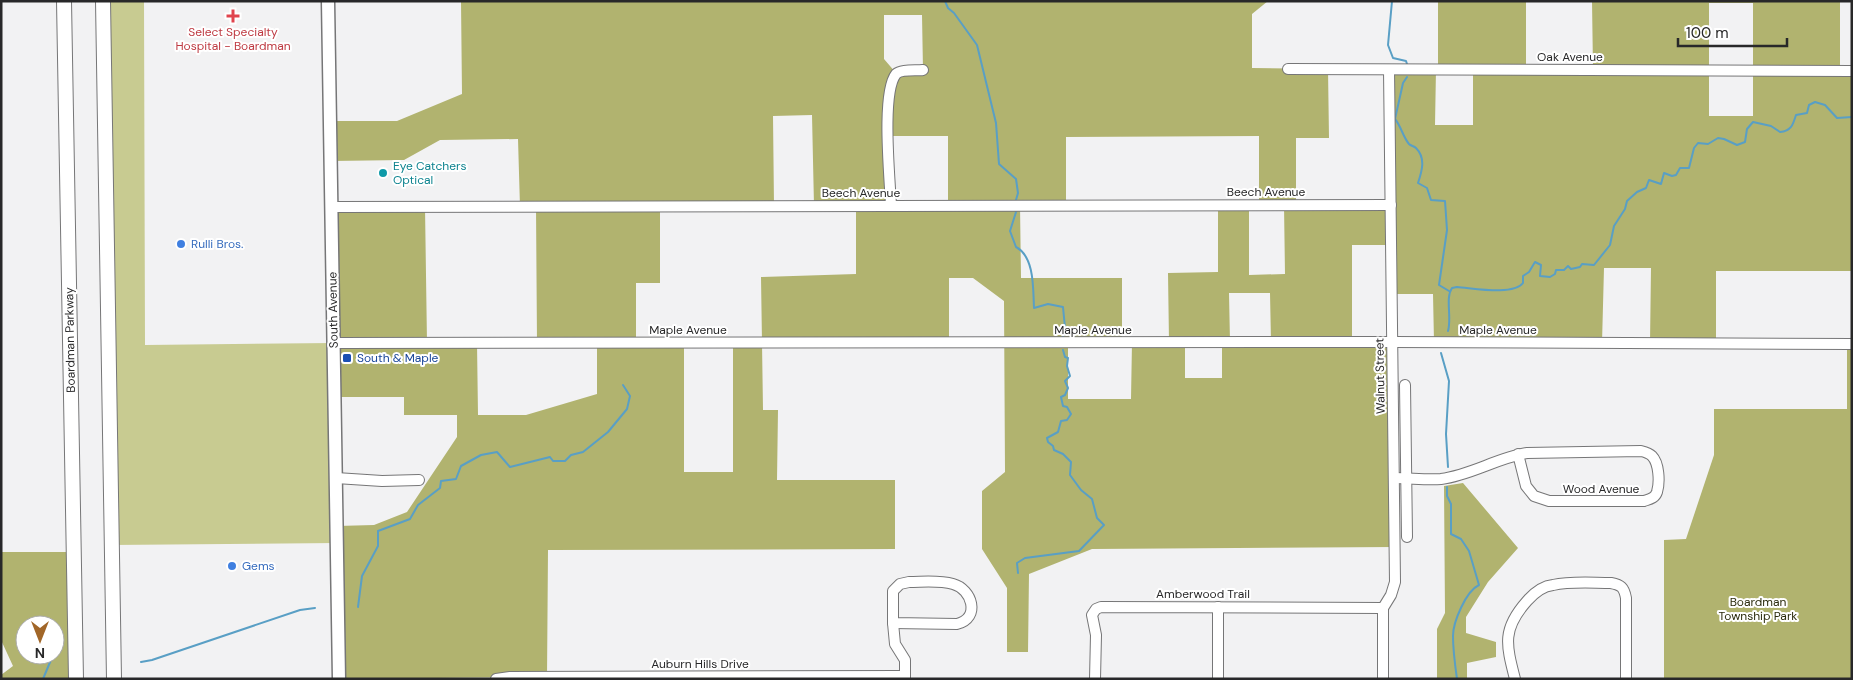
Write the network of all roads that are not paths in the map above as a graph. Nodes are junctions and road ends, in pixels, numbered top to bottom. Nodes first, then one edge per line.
1 (64, 1) edge
2 (103, 1) edge
3 (328, 1) edge
4 (1288, 68) dead end
5 (922, 70) dead end
6 (1389, 70) junction
7 (1852, 71) edge
8 (1391, 205) junction
9 (891, 206) junction
10 (331, 208) junction
11 (1392, 342) junction
12 (334, 343) junction
13 (1852, 344) edge
14 (1404, 385) dead end
15 (1518, 454) junction
16 (336, 478) junction
17 (1394, 478) junction
18 (1407, 478) junction
19 (420, 480) dead end
20 (1407, 538) dead end
21 (1218, 607) junction
22 (1383, 608) junction
23 (893, 623) junction
24 (905, 678) edge
25 (76, 679) edge
26 (114, 679) edge
27 (339, 679) edge
28 (496, 679) edge
29 (1095, 679) edge
30 (1218, 679) edge
31 (1383, 679) edge
32 (1515, 679) edge
33 (1626, 679) edge

1 - 25 highway, Boardman Parkway
2 - 26 highway
3 - 10 main road, South Avenue
4 - 6 street, Oak Avenue
5 - 9 street
6 - 7 street, Oak Avenue
6 - 8 street, Walnut Street
8 - 9 street, Beech Avenue
8 - 11 street, Walnut Street
9 - 10 street, Beech Avenue
10 - 12 main road, South Avenue
11 - 12 street, Maple Avenue
11 - 13 street, Maple Avenue
11 - 17 street, Walnut Street
12 - 16 main road, South Avenue
14 - 18 street
15 - 15 street, Wood Avenue
15 - 18 street, Wood Avenue
16 - 19 street
16 - 27 main road, South Avenue
17 - 18 street, Wood Avenue
17 - 22 street, Walnut Street
18 - 20 street
21 - 22 street, Amberwood Trail
21 - 29 street, Amberwood Trail
21 - 30 street
22 - 31 street, Walnut Street
23 - 23 street
23 - 24 street
24 - 28 street, Auburn Hills Drive
32 - 33 street

